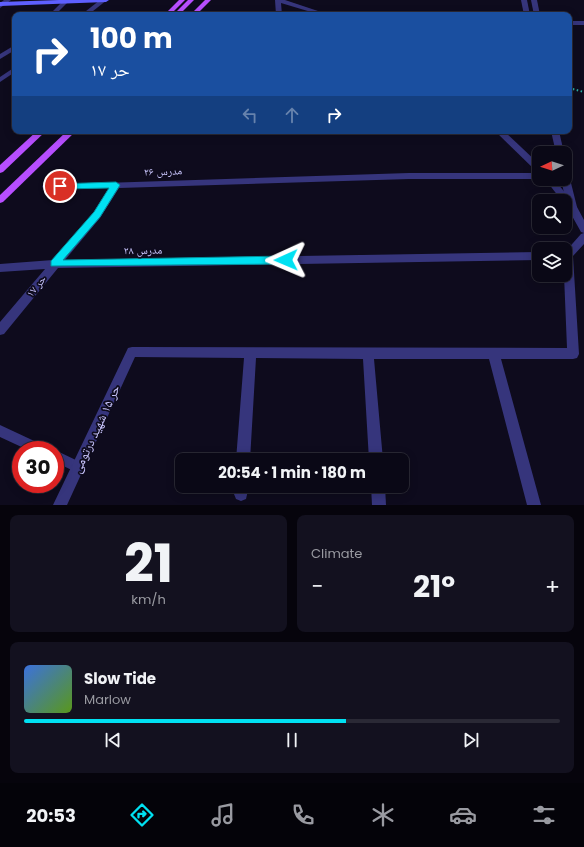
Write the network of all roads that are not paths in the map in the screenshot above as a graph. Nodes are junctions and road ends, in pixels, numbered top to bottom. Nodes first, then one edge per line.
1 (87, 0) edge
2 (105, 0) edge
3 (182, 0) edge
4 (191, 0) edge
5 (208, 0) edge
6 (278, 0) edge
7 (524, 0) edge
8 (534, 0) edge
9 (66, 1) junction
10 (3, 3) edge
11 (55, 12) edge
12 (88, 12) edge
13 (170, 12) edge
14 (179, 12) edge
15 (196, 12) edge
16 (279, 12) edge
17 (317, 12) edge
18 (526, 12) edge
19 (536, 12) edge
20 (572, 23) edge
21 (584, 23) edge
22 (12, 49) edge
23 (0, 57) edge
24 (12, 71) edge
25 (0, 80) edge
26 (39, 134) edge
27 (69, 134) edge
28 (501, 134) edge
29 (556, 134) edge
30 (558, 146) edge
31 (532, 163) edge
32 (0, 170) edge
33 (532, 176) edge
34 (116, 185) junction
35 (555, 186) edge
36 (46, 187) dead end
37 (561, 194) edge
38 (0, 200) edge
39 (572, 207) edge
40 (584, 229) edge
41 (584, 237) edge
42 (572, 249) edge
43 (532, 256) edge
44 (54, 264) junction
45 (0, 268) edge
46 (568, 282) edge
47 (0, 330) edge
48 (250, 353) junction
49 (368, 353) junction
50 (494, 354) junction
51 (0, 431) edge
52 (22, 441) edge
53 (243, 453) edge
54 (375, 453) edge
55 (64, 460) edge
56 (78, 467) junction
57 (378, 493) edge
58 (60, 505) edge
59 (379, 505) edge
60 (534, 505) edge

1 - 2 main road
1 - 9 main road
2 - 12 street
3 - 13 main road
4 - 14 main road
5 - 15 main road
6 - 16 street
6 - 17 street
7 - 18 street
8 - 19 street
9 - 10 main road
9 - 11 street
20 - 21 lane
22 - 23 street
24 - 25 street
26 - 32 main road
27 - 38 main road
28 - 31 street
29 - 30 street
33 - 34 street, مدرس ۲۶
34 - 36 street, مدرس ۲۶
34 - 44 street, حر ۱۷
35 - 37 street
39 - 40 street
41 - 42 street
43 - 44 street, مدرس ۲۸
44 - 45 street, مدرس ۲۸
44 - 47 street, حر ۱۷
46 - 50 street
48 - 49 street
48 - 53 street
48 - 56 street, حر ۱۵ شهید درتومی
49 - 50 street
49 - 54 street
50 - 60 street
51 - 52 lane
55 - 56 lane
56 - 58 street, حر ۱۵ شهید درتومی
57 - 59 street

